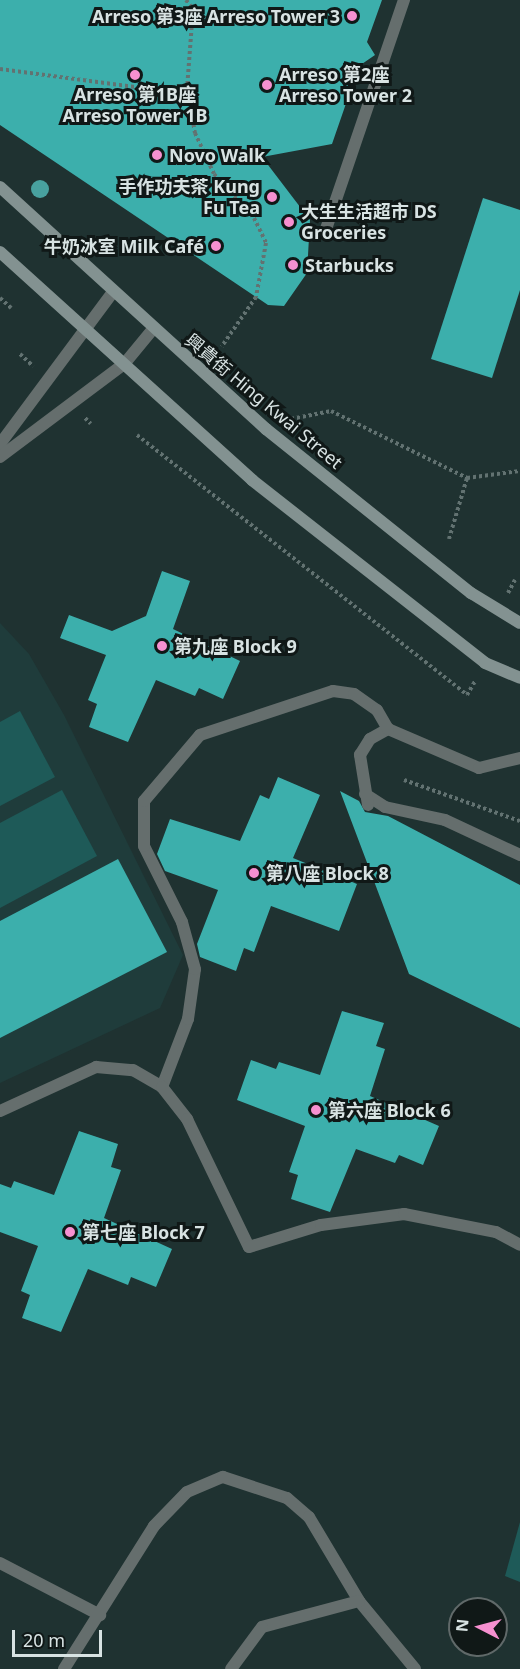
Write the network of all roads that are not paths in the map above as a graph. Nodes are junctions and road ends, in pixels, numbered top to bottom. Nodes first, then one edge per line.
1 (404, 0) edge
2 (0, 187) edge
3 (326, 229) dead end
4 (0, 252) edge
5 (112, 293) junction
6 (85, 326) junction
7 (153, 329) junction
8 (125, 363) junction
9 (0, 444) edge
10 (0, 457) edge
11 (520, 623) edge
12 (520, 678) edge
13 (388, 729) junction
14 (520, 758) edge
15 (520, 855) edge
16 (162, 1087) junction
17 (0, 1111) edge
18 (520, 1245) edge
19 (0, 1563) edge
20 (359, 1601) junction
21 (100, 1615) junction
22 (64, 1669) edge
23 (231, 1669) edge
24 (415, 1669) edge

1 - 3 street
2 - 5 street, 興貴街 Hing Kwai Street
4 - 6 street
5 - 6 street
5 - 7 street, 興貴街 Hing Kwai Street
6 - 8 street
6 - 9 street
7 - 8 street
7 - 11 street, 興貴街 Hing Kwai Street
8 - 10 street
8 - 12 street
13 - 14 street
13 - 15 street
13 - 16 street
16 - 17 street
16 - 18 street
19 - 21 street
20 - 21 street
20 - 23 street
20 - 24 street
21 - 22 street

